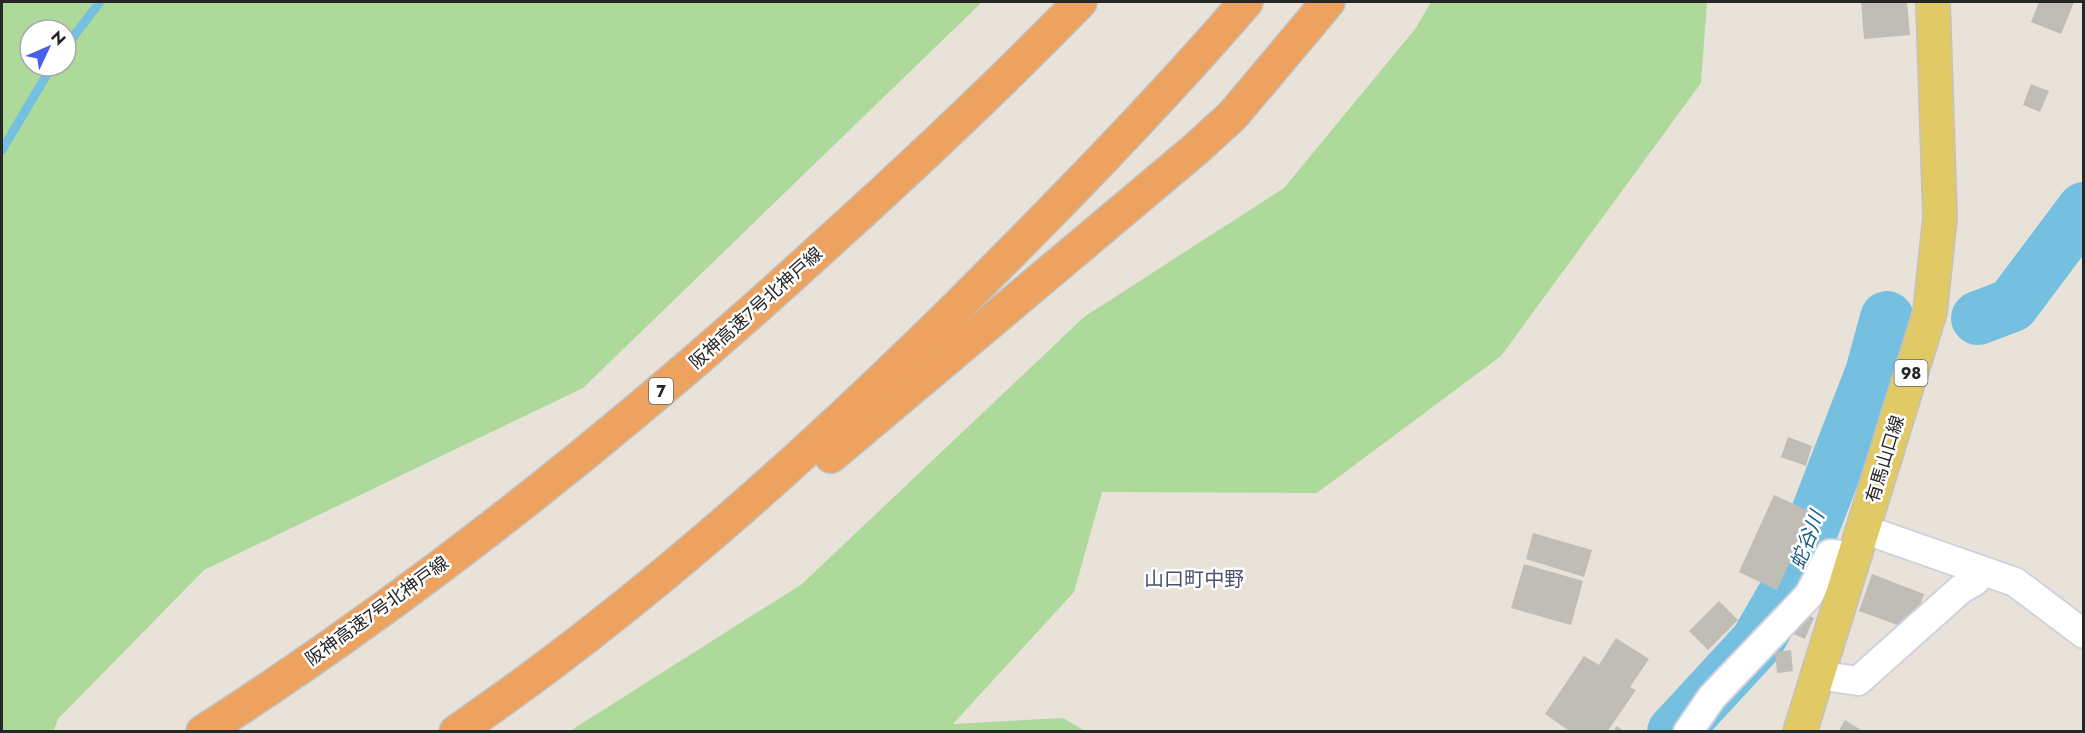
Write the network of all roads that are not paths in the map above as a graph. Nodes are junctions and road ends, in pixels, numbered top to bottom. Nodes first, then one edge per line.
1 (1080, 2) edge
2 (1246, 2) edge
3 (1328, 2) edge
4 (1933, 2) edge
5 (1859, 542) junction
6 (1982, 571) junction
7 (2084, 634) edge
8 (539, 674) junction
9 (1817, 675) junction
10 (203, 732) edge
11 (456, 732) edge
12 (1688, 732) edge
13 (1800, 732) edge

1 - 10 highway, 阪神高速7号北神戸線 / 7
2 - 8 highway
3 - 8 highway
4 - 5 main road, 有馬山口線 / 98
5 - 6 street
5 - 9 main road, 有馬山口線 / 98
5 - 12 street
6 - 7 street
6 - 9 street
8 - 11 highway
9 - 13 main road, 有馬山口線 / 98

